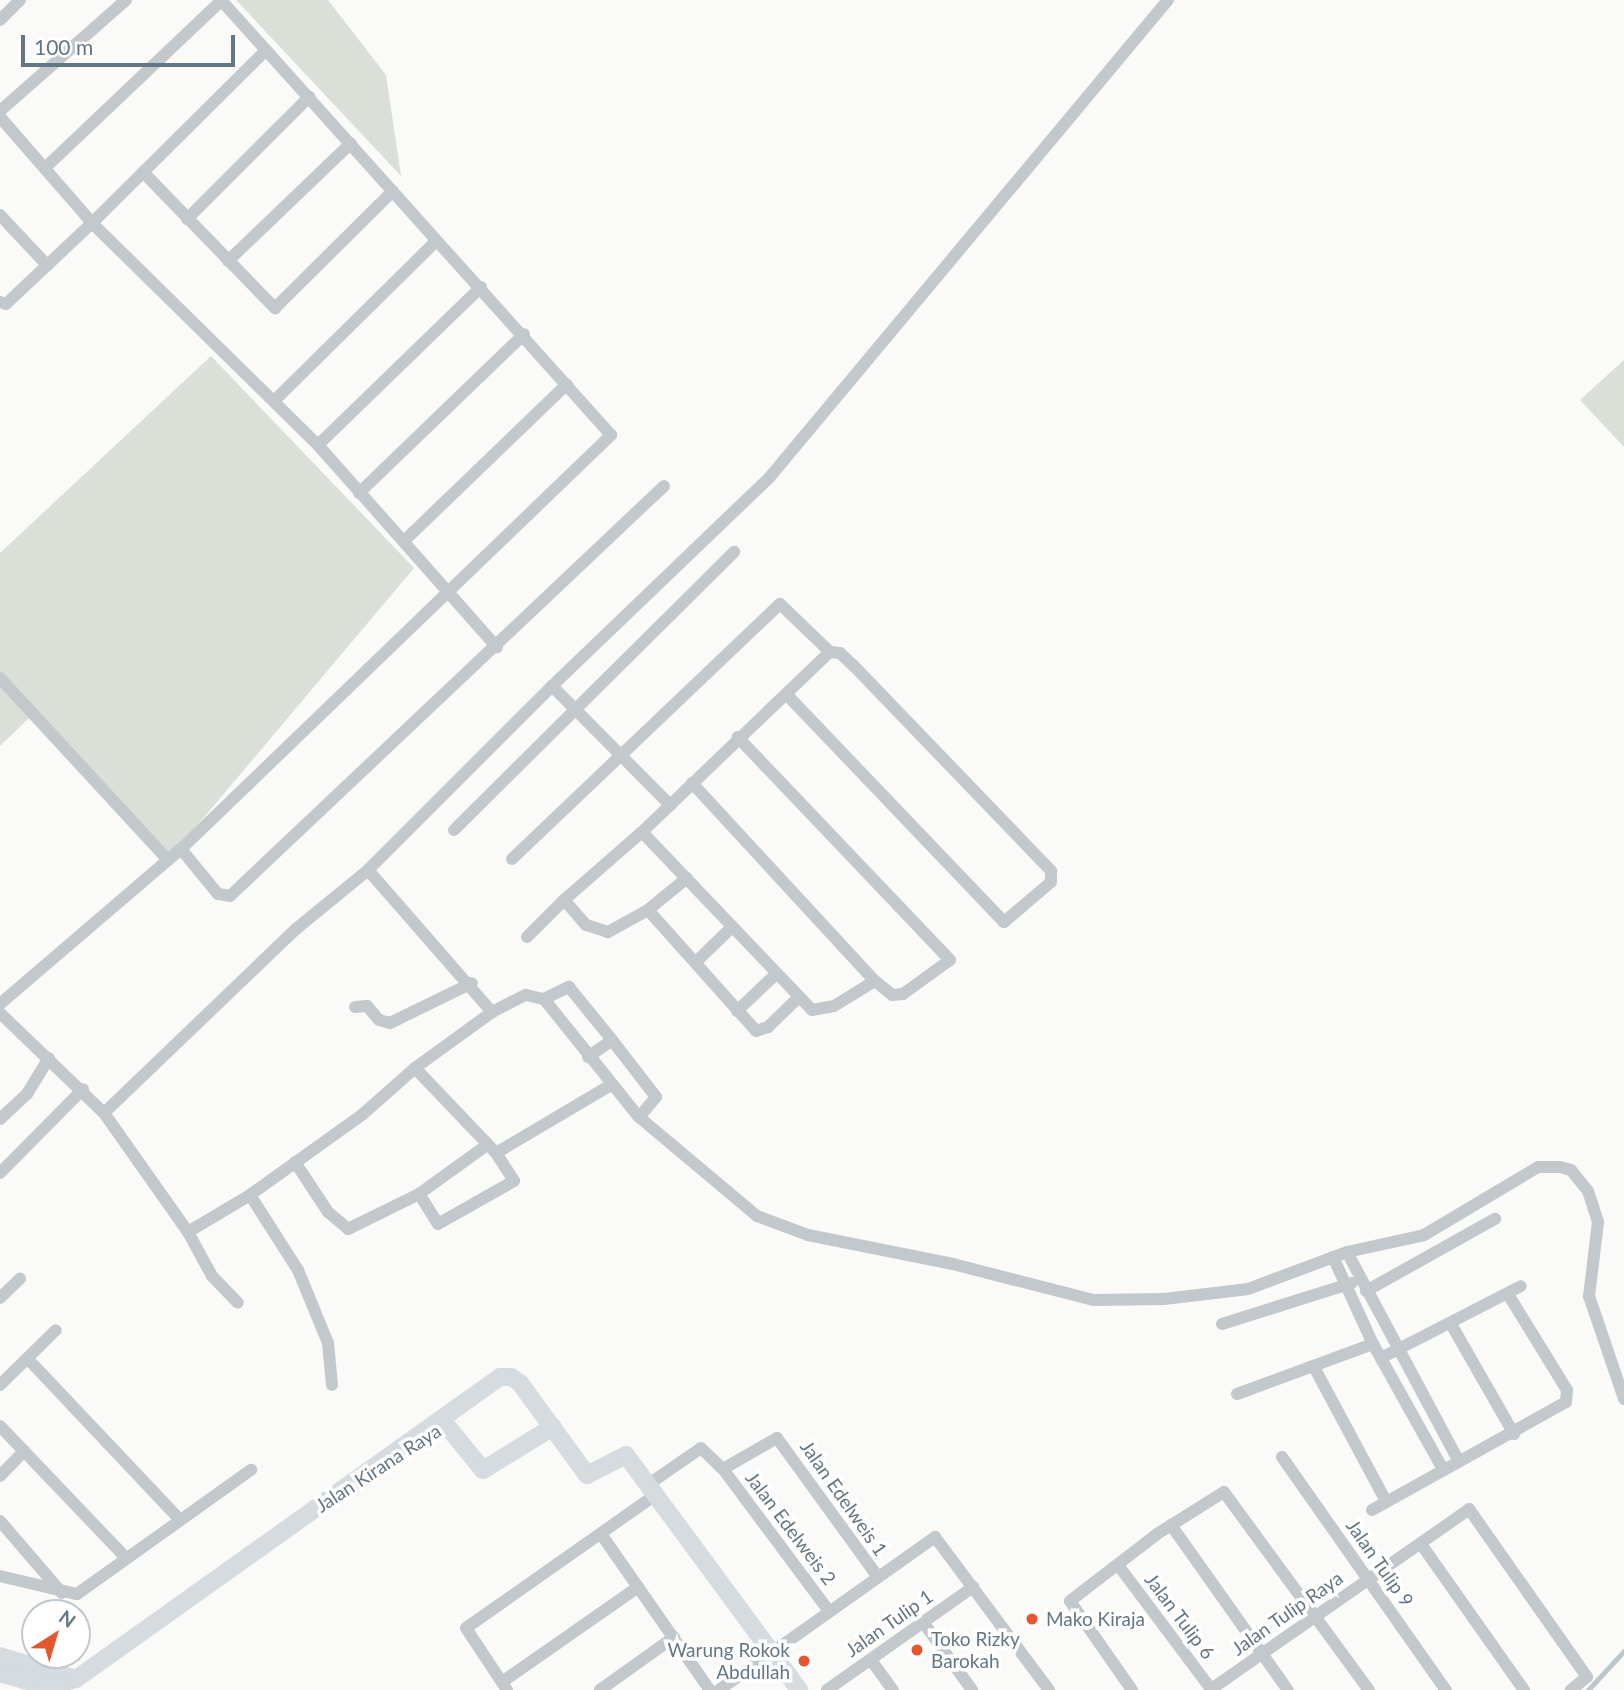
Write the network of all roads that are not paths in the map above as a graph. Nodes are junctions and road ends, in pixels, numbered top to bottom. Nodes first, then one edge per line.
1 (20, 0) edge
2 (126, 0) edge
3 (221, 0) edge
4 (1168, 0) edge
5 (0, 20) edge
6 (265, 51) junction
7 (309, 97) junction
8 (0, 111) edge
9 (0, 117) edge
10 (351, 143) junction
11 (46, 167) junction
12 (143, 172) junction
13 (393, 191) junction
14 (0, 215) edge
15 (187, 219) junction
16 (92, 223) junction
17 (436, 242) junction
18 (228, 261) junction
19 (47, 265) junction
20 (481, 287) junction
21 (0, 302) edge
22 (524, 334) junction
23 (567, 384) junction
24 (275, 400) junction
25 (318, 445) junction
26 (664, 486) dead end
27 (359, 493) junction
28 (404, 541) junction
29 (733, 552) dead end
30 (449, 593) junction
31 (497, 647) junction
32 (830, 652) junction
33 (0, 678) edge
34 (552, 686) junction
35 (786, 694) junction
36 (573, 709) junction
37 (738, 737) junction
38 (620, 757) junction
39 (692, 783) junction
40 (670, 805) junction
41 (454, 830) dead end
42 (642, 832) junction
43 (181, 849) junction
44 (512, 859) dead end
45 (168, 860) junction
46 (368, 870) junction
47 (687, 878) junction
48 (564, 900) junction
49 (648, 910) junction
50 (732, 928) junction
51 (527, 937) dead end
52 (697, 961) junction
53 (776, 974) junction
54 (875, 981) junction
55 (472, 983) junction
56 (799, 997) junction
57 (544, 999) junction
58 (0, 1004) edge
59 (355, 1007) dead end
60 (737, 1011) junction
61 (492, 1012) junction
62 (0, 1013) edge
63 (612, 1040) junction
64 (588, 1057) junction
65 (49, 1058) junction
66 (415, 1068) junction
67 (611, 1085) junction
68 (83, 1090) junction
69 (104, 1113) junction
70 (639, 1117) junction
71 (0, 1119) edge
72 (492, 1149) junction
73 (295, 1162) junction
74 (0, 1173) edge
75 (419, 1194) junction
76 (250, 1195) junction
77 (1495, 1219) dead end
78 (188, 1232) junction
79 (1347, 1252) junction
80 (1333, 1257) junction
81 (20, 1279) dead end
82 (1364, 1285) junction
83 (1345, 1286) junction
84 (1521, 1286) dead end
85 (1508, 1294) junction
86 (0, 1298) edge
87 (238, 1303) dead end
88 (1222, 1324) dead end
89 (1451, 1324) junction
90 (56, 1330) dead end
91 (1373, 1344) junction
92 (1399, 1352) junction
93 (1381, 1358) junction
94 (28, 1359) junction
95 (1314, 1367) junction
96 (0, 1385) edge
97 (332, 1385) dead end
98 (1237, 1394) dead end
99 (1624, 1399) edge
100 (443, 1422) junction
101 (0, 1426) edge
102 (553, 1427) junction
103 (1514, 1434) junction
104 (24, 1451) junction
105 (1282, 1457) dead end
106 (1458, 1460) junction
107 (723, 1469) junction
108 (1443, 1469) junction
109 (251, 1470) dead end
110 (0, 1476) edge
111 (653, 1489) junction
112 (1386, 1501) junction
113 (1372, 1510) dead end
114 (180, 1520) junction
115 (0, 1521) edge
116 (1171, 1525) junction
117 (601, 1534) junction
118 (1421, 1544) junction
119 (126, 1558) junction
120 (1118, 1565) junction
121 (0, 1576) edge
122 (878, 1577) junction
123 (1368, 1580) junction
124 (638, 1587) junction
125 (973, 1587) junction
126 (62, 1592) junction
127 (829, 1611) junction
128 (1316, 1615) junction
129 (923, 1622) junction
130 (674, 1637) junction
131 (773, 1650) junction
132 (1262, 1653) junction
133 (0, 1656) edge
134 (871, 1660) junction
135 (0, 1673) edge
136 (76, 1679) junction
137 (504, 1686) edge
138 (52, 1689) edge
139 (600, 1690) edge
140 (710, 1690) edge
141 (719, 1690) edge
142 (799, 1690) edge
143 (827, 1690) edge
144 (892, 1690) edge
145 (972, 1690) edge
146 (1049, 1690) edge
147 (1132, 1690) edge
148 (1211, 1690) edge
149 (1288, 1690) edge
150 (1368, 1690) edge
151 (1446, 1690) edge
152 (1524, 1690) edge
153 (1571, 1690) edge

1 - 5 street
2 - 8 street
3 - 6 street
3 - 11 street
4 - 34 street
6 - 7 street
6 - 12 street
7 - 10 street
7 - 15 street
9 - 11 street
10 - 13 street
10 - 18 street
11 - 16 street
12 - 15 street
12 - 16 street
13 - 17 street
13 - 18 street
14 - 19 street
15 - 18 street
16 - 19 street
16 - 24 street
17 - 20 street
17 - 24 street
19 - 21 street
20 - 22 street
20 - 25 street
22 - 23 street
22 - 27 street
23 - 28 street
23 - 30 street
24 - 25 street
25 - 27 street
26 - 31 street
27 - 28 street
28 - 30 street
29 - 36 street
30 - 31 street
30 - 43 street
31 - 43 street
32 - 35 street
32 - 35 street
32 - 38 street
33 - 45 street
34 - 36 street
34 - 46 street
35 - 37 street
36 - 38 street
36 - 41 street
37 - 39 street
37 - 54 street
38 - 40 street
38 - 44 street
39 - 40 street
39 - 54 street
40 - 42 street
42 - 47 street
42 - 48 street
43 - 45 street
45 - 58 street
46 - 55 street
46 - 69 street
47 - 49 street
47 - 50 street
48 - 49 street
48 - 51 street
49 - 52 street
50 - 52 street
50 - 53 street
52 - 60 street
53 - 56 street
53 - 60 street
54 - 56 street
55 - 59 street
55 - 61 street
56 - 60 street
57 - 61 street
57 - 63 street
57 - 64 street
61 - 66 street
62 - 65 street
63 - 64 street
63 - 70 street
64 - 67 street
65 - 68 street
65 - 71 street
66 - 72 street
66 - 73 street
67 - 70 street
67 - 72 street
68 - 69 street
68 - 74 street
69 - 78 street
70 - 80 street
72 - 75 street
72 - 75 street
73 - 75 street
73 - 76 street
76 - 78 street
76 - 97 street
77 - 82 street
78 - 87 street
79 - 80 street
79 - 82 street
79 - 99 street
80 - 83 street
81 - 86 street
82 - 83 street
82 - 92 street
83 - 88 street
83 - 91 street
84 - 85 street
85 - 89 street
85 - 103 street
89 - 92 street
89 - 103 street
90 - 94 street
91 - 93 street
91 - 95 street
92 - 93 street
92 - 106 street
93 - 108 street
94 - 96 street
94 - 114 street
95 - 98 street
95 - 112 street
100 - 102 street, Jalan Kirana Raya
100 - 102 street
100 - 136 street, Jalan Kirana Raya
101 - 104 street
102 - 111 street
103 - 106 street
104 - 110 street
104 - 119 street
105 - 123 street, Jalan Tulip 9
106 - 108 street
107 - 111 street, Jalan Edelweis 2
107 - 122 street, Jalan Edelweis 1
107 - 127 street, Jalan Edelweis 2
108 - 112 street
109 - 114 street
111 - 117 street
111 - 131 street
112 - 113 street
114 - 119 street
115 - 126 street
116 - 120 street
116 - 128 street
116 - 132 street
117 - 124 street
117 - 137 street
118 - 123 street, Jalan Tulip Raya
118 - 152 street
118 - 153 street, Jalan Tulip Raya
119 - 126 street
120 - 147 street
120 - 148 street, Jalan Tulip 6
121 - 126 street
122 - 125 street, Jalan Edelweis 1
122 - 127 street, Jalan Edelweis 1
123 - 128 street, Jalan Tulip Raya
123 - 151 street, Jalan Tulip 9
124 - 130 street
124 - 137 street
125 - 129 street, Jalan Tulip 1
125 - 146 street
127 - 131 street, Jalan Edelweis 1
128 - 132 street, Jalan Tulip Raya
128 - 150 street
129 - 134 street, Jalan Tulip 1
129 - 145 street
130 - 139 street
130 - 140 street
131 - 141 street, Jalan Edelweis 1
131 - 142 street
132 - 148 street, Jalan Tulip Raya
132 - 149 street
133 - 136 street
134 - 143 street, Jalan Tulip 1
134 - 144 street
135 - 138 street, Jalan Kirana Raya
136 - 138 street, Jalan Kirana Raya

